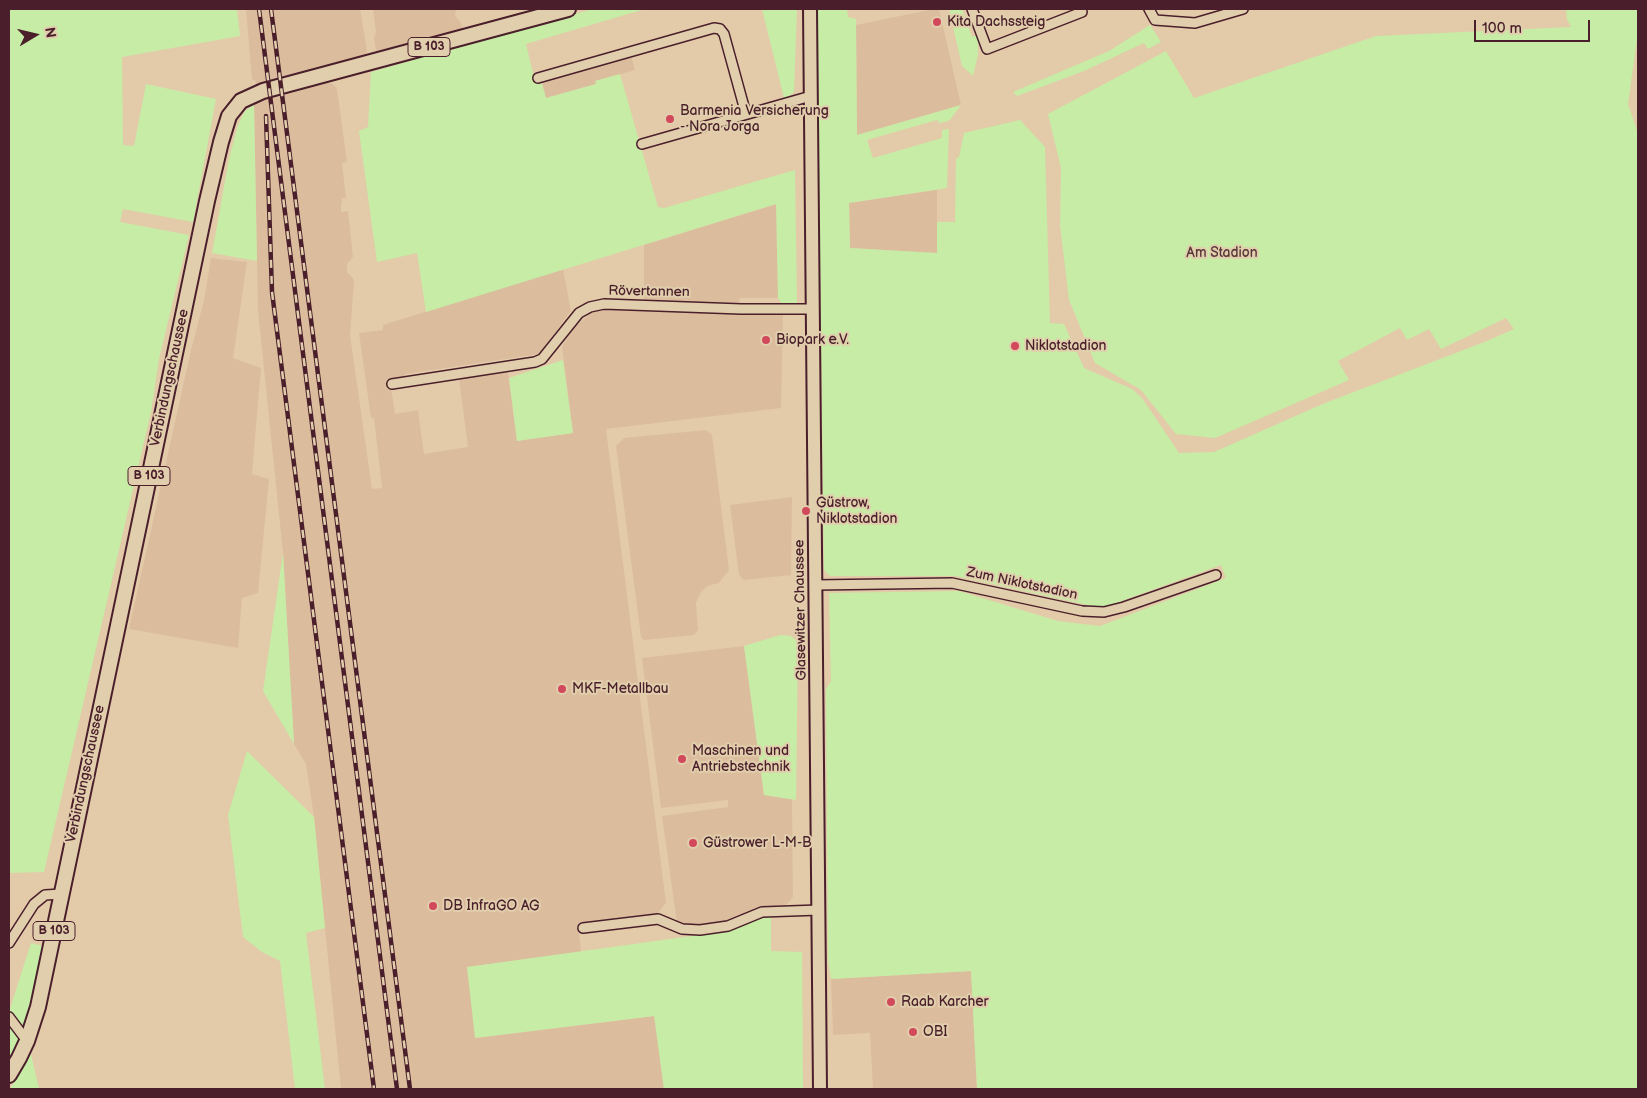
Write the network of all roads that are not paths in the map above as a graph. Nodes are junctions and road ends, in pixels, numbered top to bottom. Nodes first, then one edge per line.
1 (568, 9) edge
2 (810, 9) edge
3 (972, 9) edge
4 (1149, 9) edge
5 (1243, 9) edge
6 (1082, 12) dead end
7 (538, 78) dead end
8 (812, 96) junction
9 (746, 114) junction
10 (642, 144) dead end
11 (812, 309) junction
12 (392, 384) dead end
13 (1216, 575) dead end
14 (816, 585) junction
15 (62, 894) junction
16 (819, 910) junction
17 (583, 928) dead end
18 (9, 943) edge
19 (9, 1017) edge
20 (27, 1042) junction
21 (9, 1076) edge
22 (820, 1089) edge

1 - 15 main road, Verbindungschaussee / B 103
2 - 8 main road, Glasewitzer Chaussee
3 - 6 street
4 - 5 street
7 - 9 street
8 - 9 street
8 - 11 main road, Glasewitzer Chaussee
9 - 10 street
11 - 12 street, Rövertannen
11 - 14 main road, Glasewitzer Chaussee
13 - 14 street, Zum Niklotstadion
14 - 16 main road, Glasewitzer Chaussee
15 - 18 street
15 - 20 main road, Verbindungschaussee / B 103
16 - 17 street
16 - 22 main road, Glasewitzer Chaussee
19 - 20 street
20 - 21 main road, Verbindungschaussee / B 103

